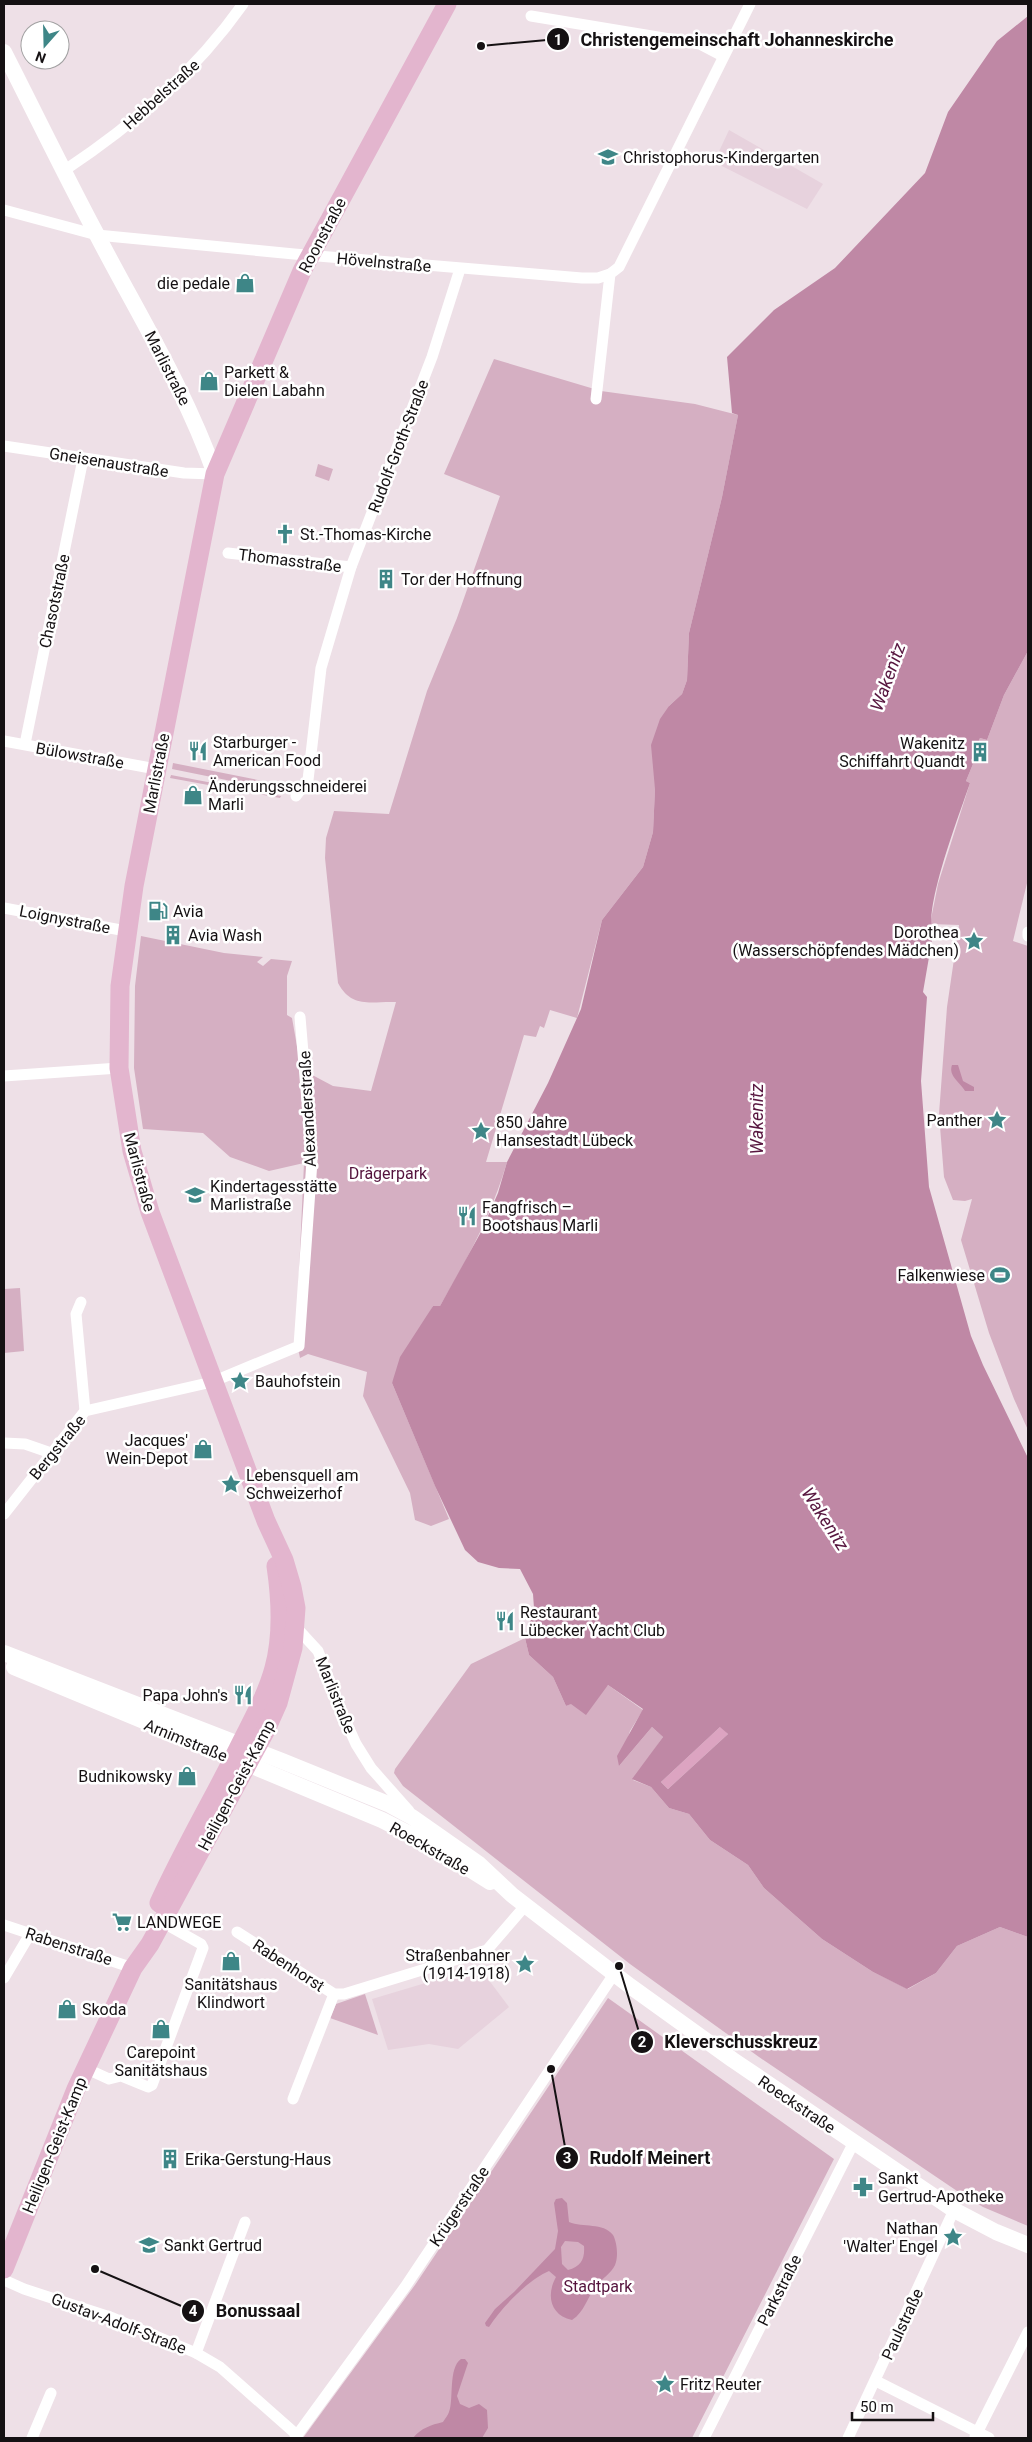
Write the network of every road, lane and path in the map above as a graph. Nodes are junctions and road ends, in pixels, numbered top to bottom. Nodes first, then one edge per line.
1 (242, 4) edge
2 (447, 4) edge
3 (750, 4) edge
4 (531, 16) dead end
5 (4, 52) edge
6 (724, 56) junction
7 (64, 170) junction
8 (4, 210) edge
9 (97, 235) junction
10 (310, 255) junction
11 (460, 268) junction
12 (610, 274) junction
13 (596, 399) dead end
14 (4, 446) edge
15 (83, 458) junction
16 (215, 474) junction
17 (228, 552) dead end
18 (351, 567) junction
19 (4, 741) edge
20 (25, 744) junction
21 (156, 768) junction
22 (296, 796) dead end
23 (4, 908) edge
24 (126, 931) junction
25 (300, 1017) dead end
26 (119, 1068) junction
27 (4, 1076) edge
28 (81, 1302) dead end
29 (212, 1382) junction
30 (84, 1411) junction
31 (4, 1443) edge
32 (51, 1453) junction
33 (4, 1514) edge
34 (286, 1588) junction
35 (295, 1626) junction
36 (4, 1653) edge
37 (4, 1661) edge
38 (244, 1754) junction
39 (374, 1772) junction
40 (364, 1794) junction
41 (354, 1808) junction
42 (421, 1822) junction
43 (505, 1890) junction
44 (525, 1906) junction
45 (162, 1922) junction
46 (4, 1925) edge
47 (237, 1932) dead end
48 (30, 1934) junction
49 (133, 1968) junction
50 (614, 1974) junction
51 (4, 1978) edge
52 (334, 1994) junction
53 (86, 2068) junction
54 (293, 2099) dead end
55 (854, 2142) junction
56 (954, 2210) junction
57 (245, 2222) dead end
58 (1028, 2245) edge
59 (4, 2269) edge
60 (4, 2280) edge
61 (1028, 2332) edge
62 (196, 2353) junction
63 (876, 2381) junction
64 (51, 2393) dead end
65 (976, 2435) edge
66 (296, 2437) edge
67 (32, 2438) edge
68 (704, 2438) edge
69 (848, 2438) edge
70 (989, 2438) edge

1 - 7 street, Hebbelstraße
2 - 10 main road, Roonstraße
3 - 6 street
4 - 6 street
5 - 7 main road, Marlistraße
6 - 12 street
7 - 9 main road, Marlistraße
8 - 9 street, Hövelnstraße
9 - 10 street, Hövelnstraße
9 - 16 main road, Marlistraße
10 - 11 street, Hövelnstraße
10 - 16 main road, Roonstraße
11 - 12 street, Hövelnstraße
11 - 18 street, Rudolf-Groth-Straße
12 - 13 street
14 - 15 street, Gneisenaustraße
15 - 16 street, Gneisenaustraße
15 - 20 street, Chasotstraße
16 - 21 main road, Marlistraße
17 - 18 street, Thomasstraße
18 - 22 street, Rudolf-Groth-Straße
19 - 20 street, Bülowstraße
20 - 21 street, Bülowstraße
21 - 24 main road, Marlistraße
23 - 24 street, Loignystraße
24 - 26 main road, Marlistraße
25 - 29 street, Alexanderstraße
26 - 27 street
26 - 29 main road, Marlistraße
28 - 30 street
29 - 30 street, Bergstraße
29 - 34 main road, Marlistraße
30 - 32 street, Bergstraße
31 - 32 street
32 - 33 street, Bergstraße
34 - 35 main road, Heiligen-Geist-Kamp
34 - 38 main road, Heiligen-Geist-Kamp
35 - 38 main road, Heiligen-Geist-Kamp
35 - 39 street, Marlistraße
36 - 38 main road, Arnimstraße
37 - 38 main road, Arnimstraße
38 - 40 main road, Arnimstraße
38 - 41 main road, Arnimstraße
38 - 45 main road, Heiligen-Geist-Kamp
38 - 49 main road, Heiligen-Geist-Kamp
39 - 40 street
39 - 42 street, Roeckstraße
40 - 41 street
40 - 42 main road, Roeckstraße
41 - 43 main road, Roeckstraße
42 - 43 main road, Roeckstraße
43 - 44 main road, Roeckstraße
44 - 50 main road, Roeckstraße
44 - 52 street, Rabenhorst
45 - 49 main road, Heiligen-Geist-Kamp
45 - 53 street
46 - 48 street, Rabenstraße
47 - 52 street, Rabenhorst
48 - 49 street, Rabenstraße
48 - 51 street
49 - 53 main road, Heiligen-Geist-Kamp
50 - 55 main road, Roeckstraße
50 - 66 street, Krügerstraße
52 - 54 street
53 - 59 main road, Heiligen-Geist-Kamp
55 - 56 main road, Roeckstraße
55 - 68 street, Parkstraße
56 - 58 main road, Roeckstraße
56 - 63 street, Paulstraße
57 - 62 street
60 - 62 street, Gustav-Adolf-Straße
61 - 65 street
62 - 66 street, Gustav-Adolf-Straße
63 - 65 street
63 - 69 street, Paulstraße
64 - 67 street
65 - 70 street

